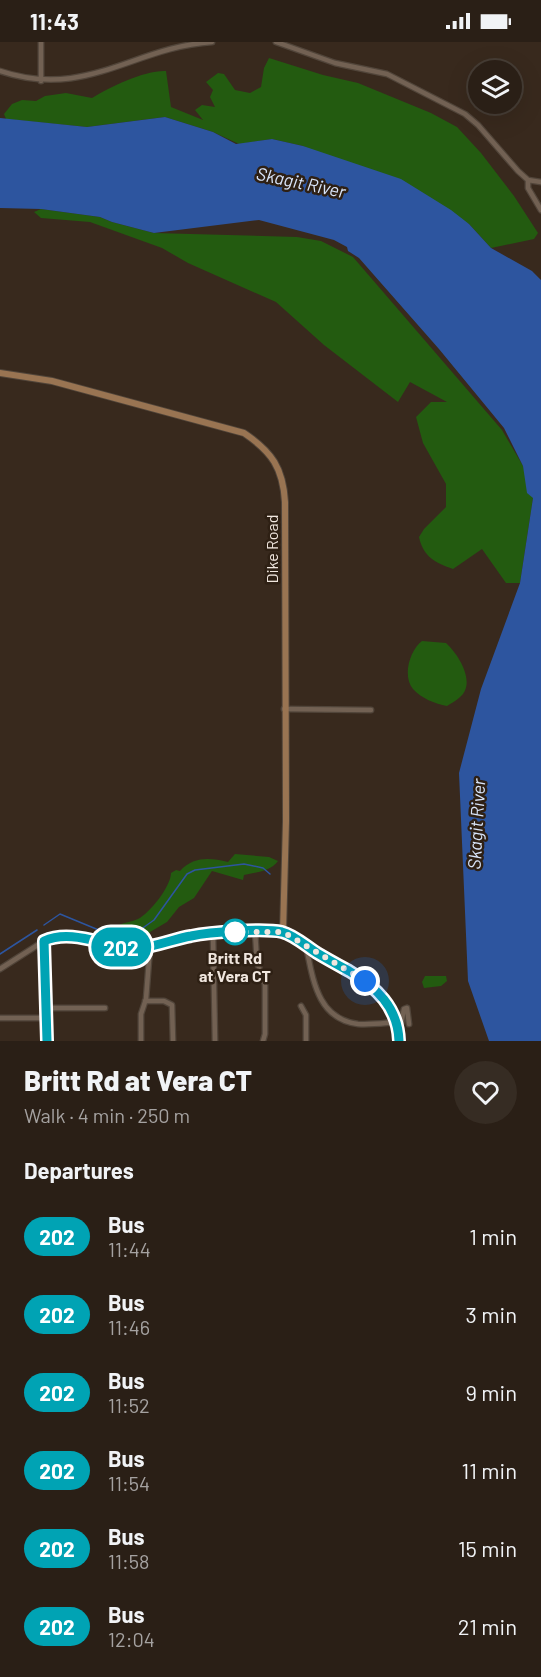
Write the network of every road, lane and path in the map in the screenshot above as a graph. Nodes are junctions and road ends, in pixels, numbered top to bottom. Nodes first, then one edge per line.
1 (41, 42) edge
2 (212, 42) edge
3 (276, 42) edge
4 (0, 71) edge
5 (41, 81) junction
6 (528, 180) junction
7 (541, 182) edge
8 (541, 210) edge
9 (0, 373) edge
10 (284, 709) junction
11 (371, 710) dead end
12 (255, 931) junction
13 (283, 932) junction
14 (213, 934) junction
15 (44, 941) junction
16 (306, 946) junction
17 (150, 947) junction
18 (0, 969) edge
19 (146, 1001) junction
20 (301, 1006) dead end
21 (46, 1008) junction
22 (105, 1008) dead end
23 (0, 1018) edge
24 (46, 1018) junction
25 (397, 1024) junction
26 (409, 1024) dead end
27 (47, 1041) edge
28 (141, 1041) edge
29 (172, 1041) edge
30 (215, 1041) edge
31 (263, 1041) edge
32 (306, 1041) edge
33 (399, 1041) edge

1 - 5 street
2 - 5 street
3 - 6 street
4 - 5 street
6 - 7 street
6 - 8 street
9 - 10 street, Dike Road
10 - 11 street
10 - 13 street, Dike Road
12 - 13 street
12 - 14 street
12 - 31 street
13 - 16 street
14 - 17 street
14 - 30 street
15 - 17 street
15 - 18 street
15 - 21 street
16 - 25 street
16 - 25 street
17 - 19 street
19 - 28 street
19 - 29 street
20 - 32 street
21 - 22 street
21 - 24 street
23 - 24 street
24 - 27 street
25 - 26 street
25 - 33 street

